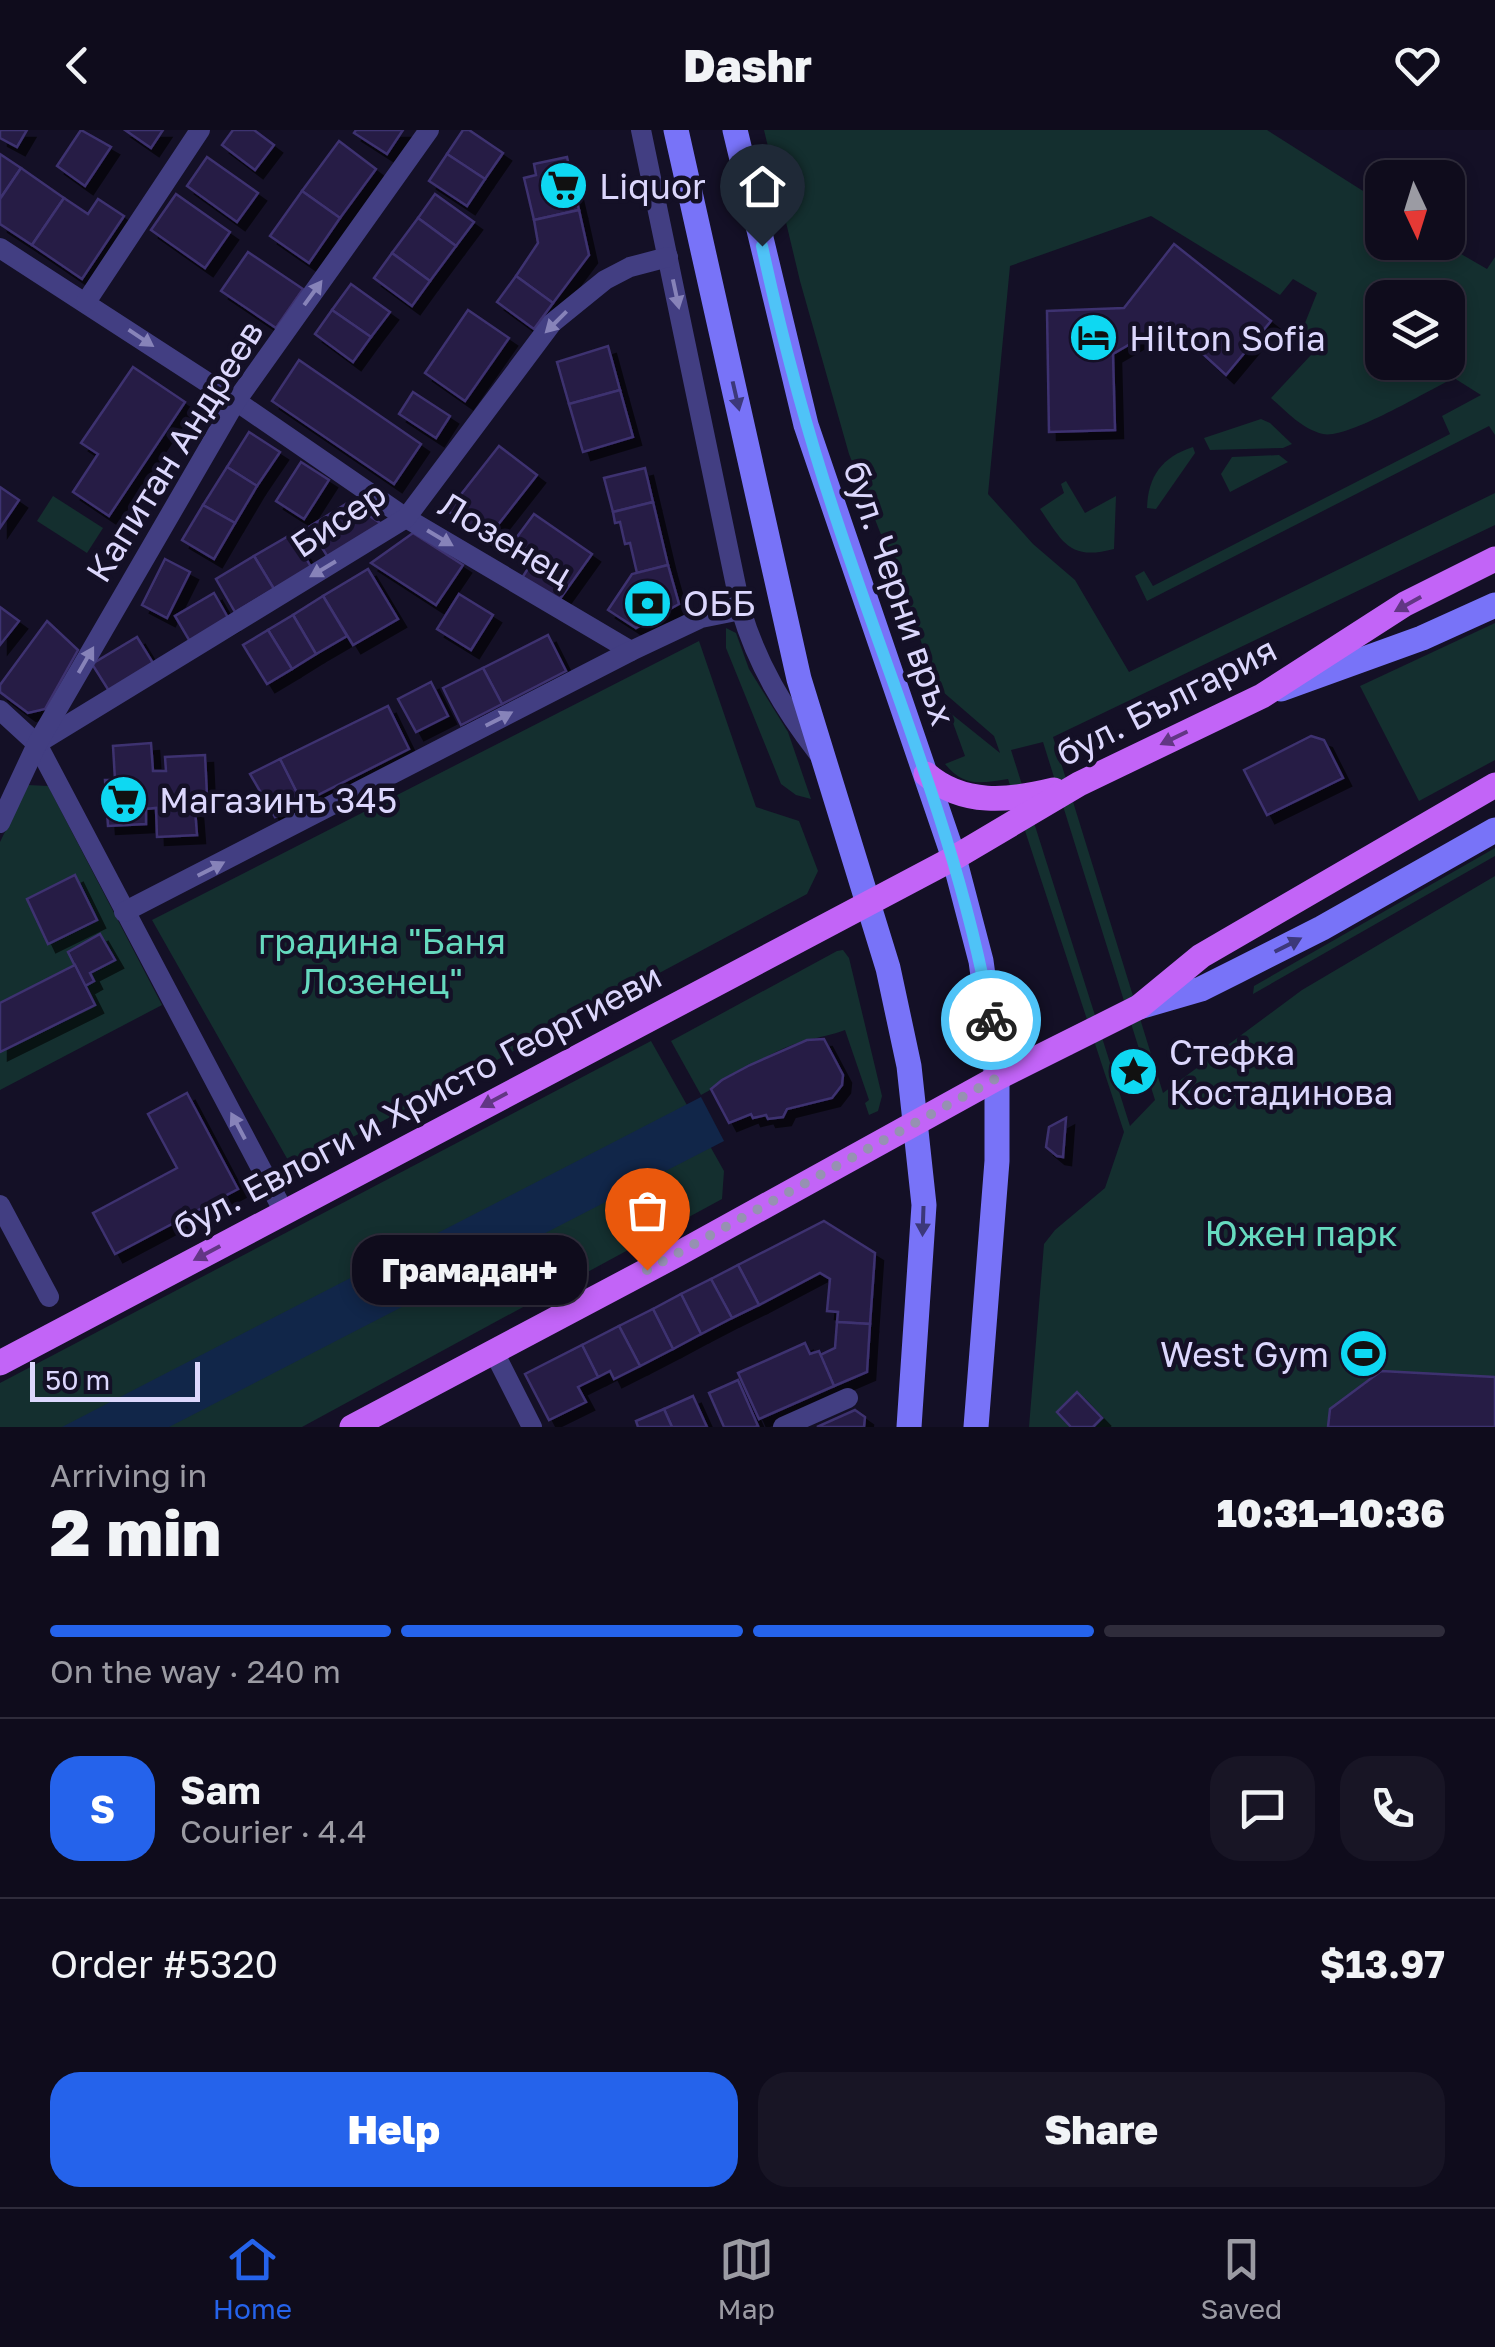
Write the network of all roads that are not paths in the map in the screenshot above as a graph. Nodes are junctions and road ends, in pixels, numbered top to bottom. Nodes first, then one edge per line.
1 (200, 130) edge
2 (429, 130) edge
3 (642, 130) edge
4 (676, 130) edge
5 (736, 130) edge
6 (0, 248) edge
7 (668, 257) junction
8 (86, 302) junction
9 (236, 401) junction
10 (406, 518) junction
11 (1495, 559) edge
12 (1495, 605) edge
13 (741, 610) junction
14 (631, 651) junction
15 (1262, 696) junction
16 (0, 710) edge
17 (37, 744) junction
18 (826, 762) junction
19 (926, 774) junction
20 (1079, 784) junction
21 (1495, 785) edge
22 (0, 823) edge
23 (1495, 830) edge
24 (954, 858) junction
25 (868, 902) junction
26 (124, 912) junction
27 (1139, 1007) junction
28 (997, 1078) junction
29 (917, 1124) junction
30 (0, 1204) edge
31 (284, 1212) junction
32 (48, 1296) dead end
33 (494, 1352) junction
34 (983, 1355) junction
35 (0, 1363) edge
36 (848, 1398) dead end
37 (352, 1427) edge
38 (532, 1427) edge
39 (782, 1427) edge
40 (908, 1427) edge
41 (957, 1427) edge
42 (976, 1427) edge

1 - 8 street
9 -> 2 street, Капитан Андреев
3 - 7 street
4 -> 18 main road
5 - 19 main road, бул. Черни връх
6 - 8 street, Лозенец
7 -> 10 street, Бисер
7 -> 13 street
8 -> 9 street, Лозенец
9 - 10 street, Лозенец
17 -> 9 street, Капитан Андреев
10 -> 14 street, Лозенец
10 -> 17 street, Бисер
11 -> 15 main road, бул. България
12 - 15 main road
13 - 14 street
13 - 18 street
26 -> 14 street
15 -> 20 main road, бул. България
16 - 17 street
17 - 22 street, Капитан Андреев
17 - 26 street
18 - 25 main road
19 - 20 main road
19 - 24 main road, бул. Черни връх
20 - 24 main road, бул. България
21 - 27 main road
27 -> 23 main road
24 - 25 main road, бул. България
24 - 28 main road, бул. Черни връх
25 - 29 main road
25 -> 31 main road, бул. Евлоги и Христо Георгиеви
31 -> 26 street
27 - 28 main road
28 - 29 main road
28 - 34 main road, бул. Черни връх
29 - 33 main road
29 -> 40 main road
30 - 32 street
31 -> 35 main road, бул. Евлоги и Христо Георгиеви
33 - 37 main road
33 - 38 street
34 - 41 main road
34 - 42 main road
36 - 39 street

